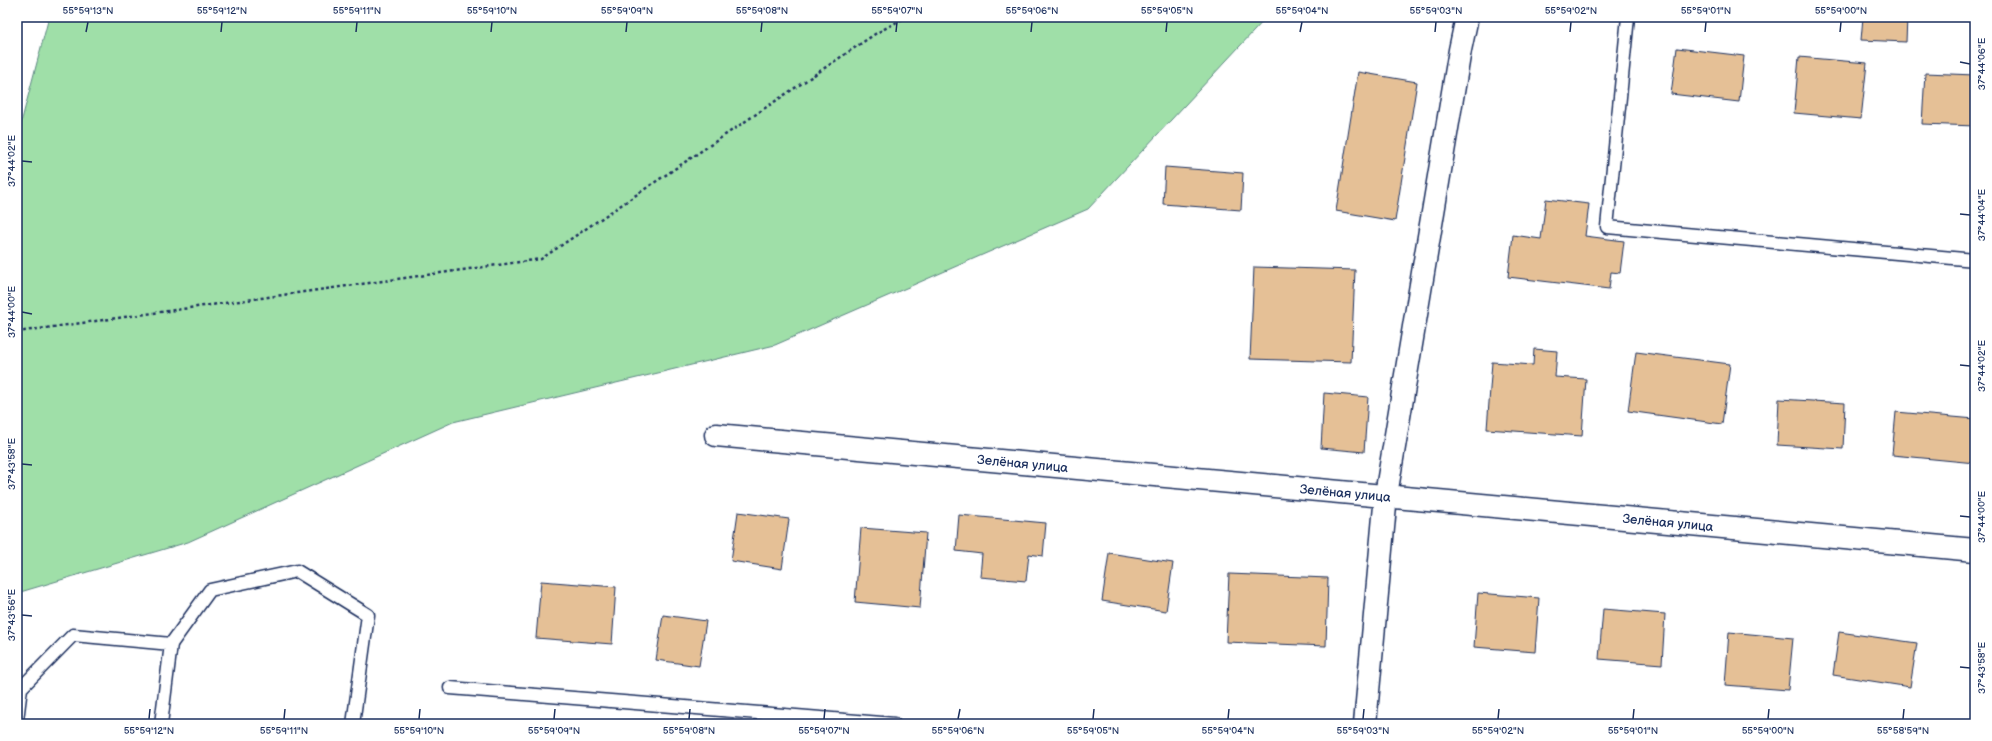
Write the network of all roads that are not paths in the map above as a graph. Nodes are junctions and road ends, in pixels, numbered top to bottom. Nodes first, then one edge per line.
1 (1467, 17) edge
2 (1628, 17) edge
3 (1975, 260) edge
4 (716, 435) dead end
5 (1386, 496) junction
6 (1975, 550) edge
7 (171, 644) junction
8 (450, 688) dead end
9 (17, 720) edge
10 (161, 724) edge
11 (353, 724) edge
12 (894, 724) edge
13 (1365, 724) edge

1 - 5 street
2 - 3 lane
4 - 5 street, Зелёная улица
5 - 6 street, Зелёная улица
5 - 13 street
7 - 9 lane
7 - 10 lane
7 - 11 lane
8 - 12 lane

